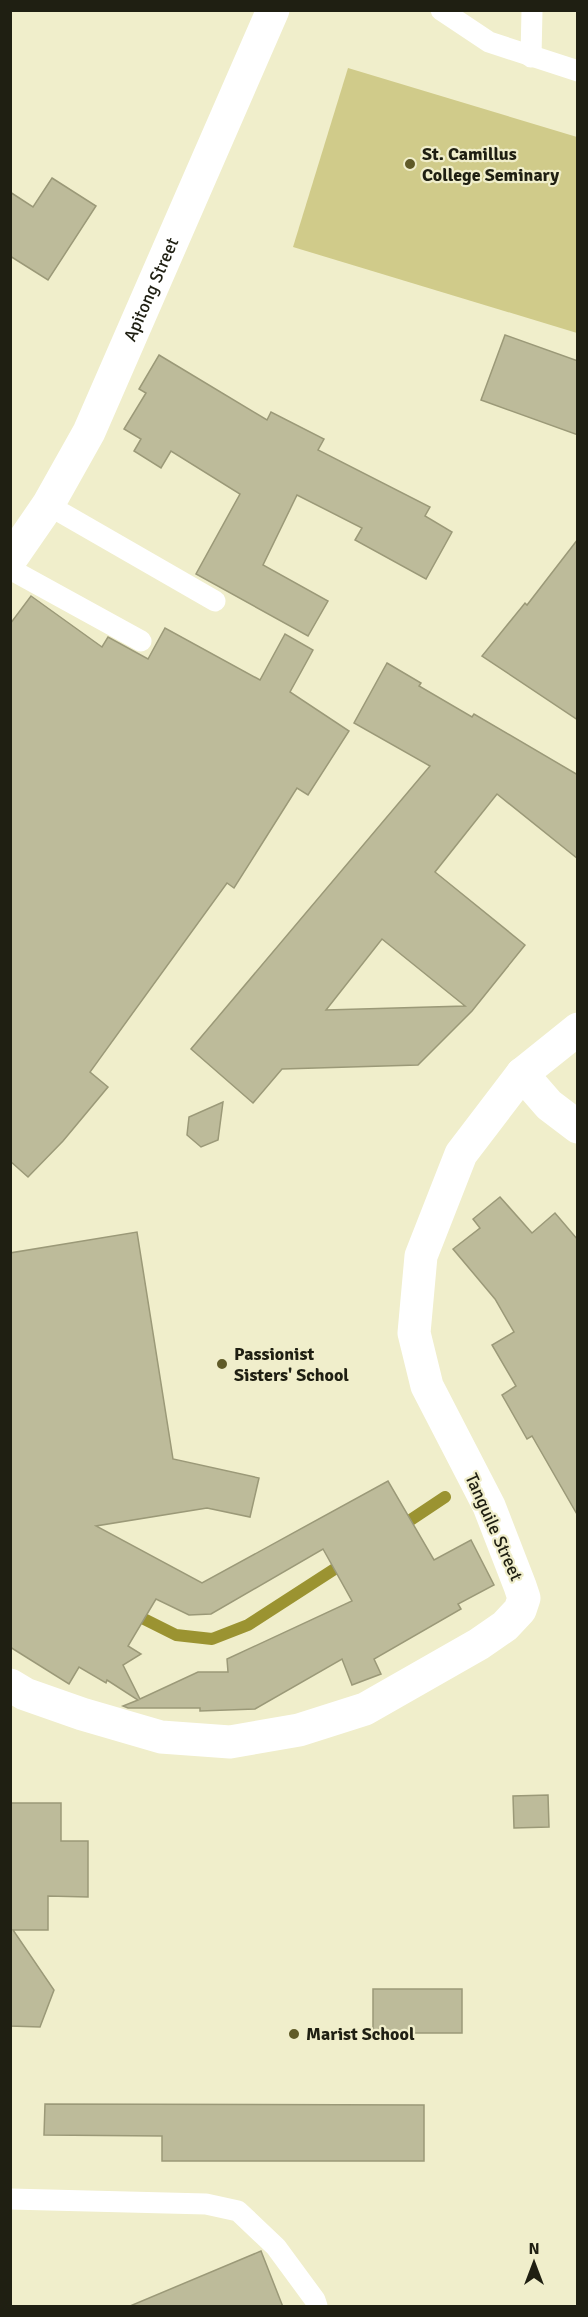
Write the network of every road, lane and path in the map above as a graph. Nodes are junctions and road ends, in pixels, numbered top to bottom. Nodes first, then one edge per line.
1 (273, 10) edge
2 (441, 10) edge
3 (532, 10) edge
4 (531, 57) junction
5 (578, 71) edge
6 (48, 505) junction
7 (10, 560) edge
8 (10, 569) edge
9 (215, 601) dead end
10 (141, 641) dead end
11 (578, 1029) edge
12 (522, 1074) junction
13 (578, 1127) edge
14 (10, 1685) edge
15 (10, 2199) edge
16 (317, 2307) edge

1 - 6 street, Apitong Street
2 - 4 lane
3 - 4 lane
4 - 5 lane
6 - 7 street, Apitong Street
6 - 9 lane
8 - 10 lane
11 - 12 street, Tanguile Street
12 - 13 street
12 - 14 street, Tanguile Street
15 - 16 lane

